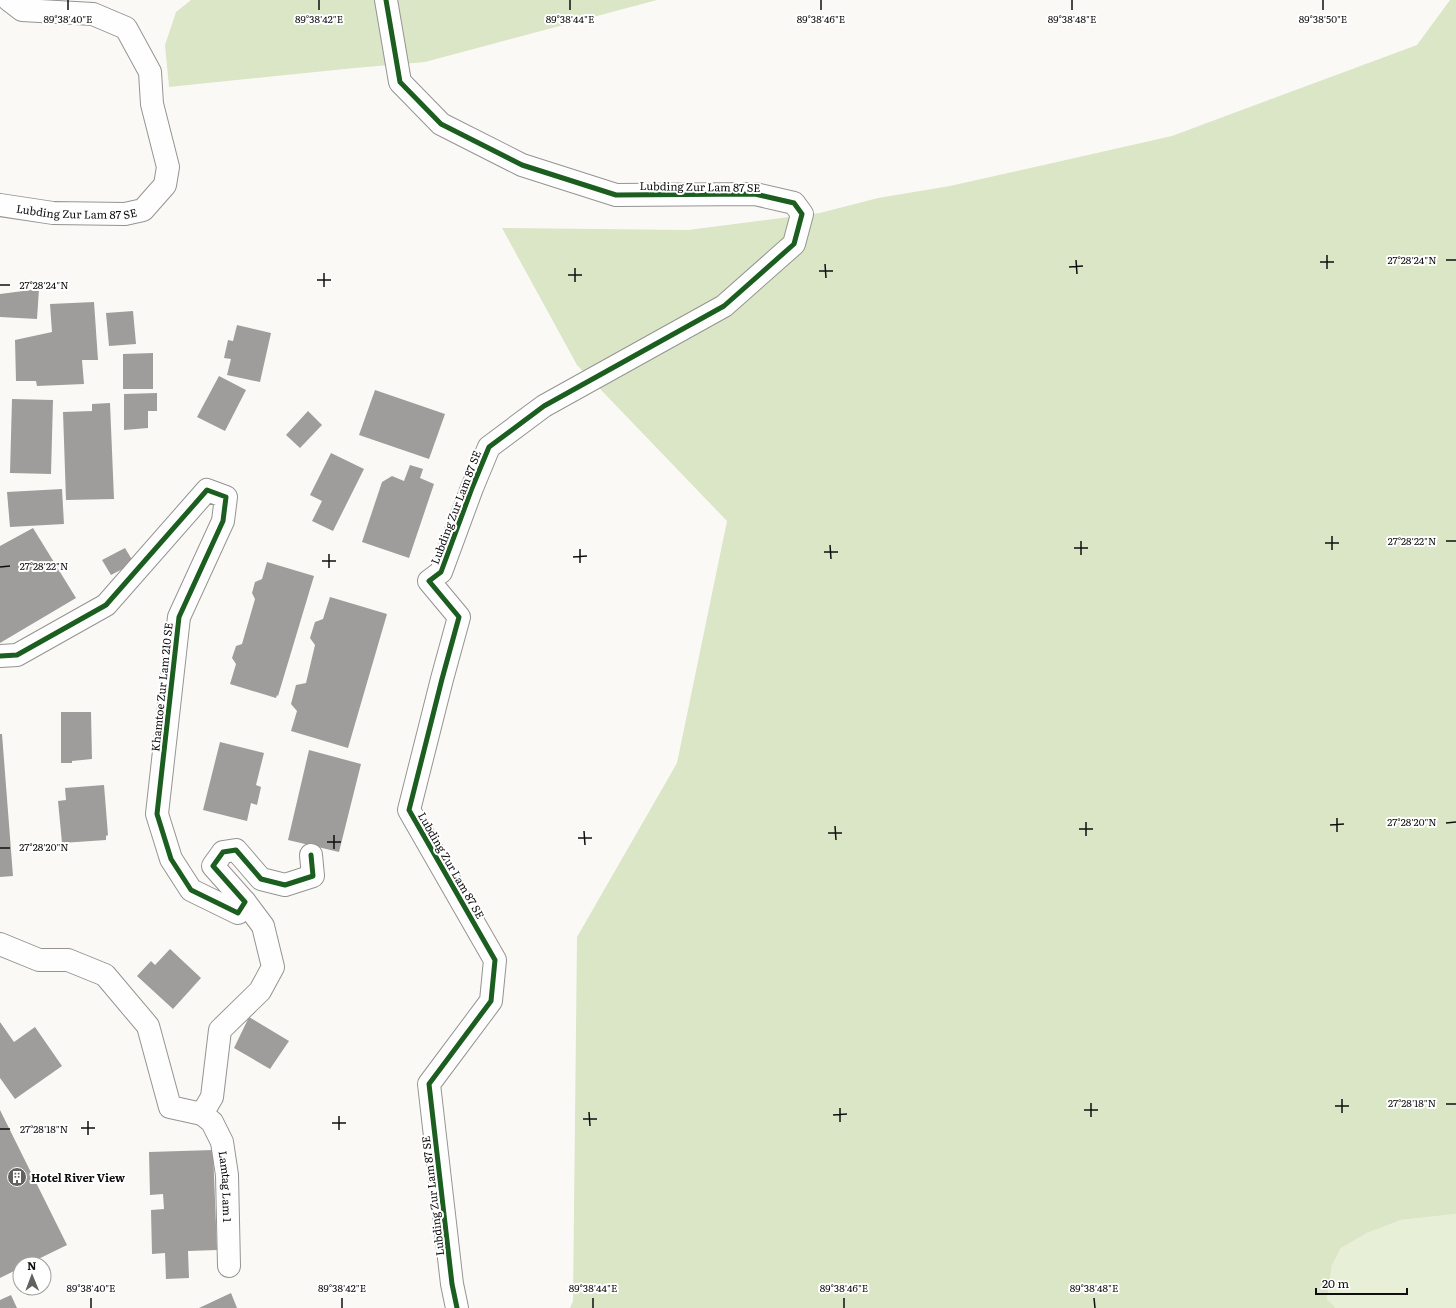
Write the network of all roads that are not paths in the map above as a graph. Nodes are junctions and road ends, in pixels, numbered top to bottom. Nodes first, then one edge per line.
1 (9, 0) edge
2 (386, 0) edge
3 (0, 204) edge
4 (0, 656) edge
5 (311, 855) dead end
6 (245, 902) junction
7 (0, 944) edge
8 (202, 1114) junction
9 (229, 1266) dead end
10 (457, 1308) edge

1 - 3 street, Lubding Zur Lam 87 SE
2 - 10 street, Lubding Zur Lam 87 SE
4 - 6 street, Khamtoe Zur Lam 210 SE
5 - 6 street
6 - 8 street
7 - 8 street
8 - 9 street, Lamtag Lam 1

